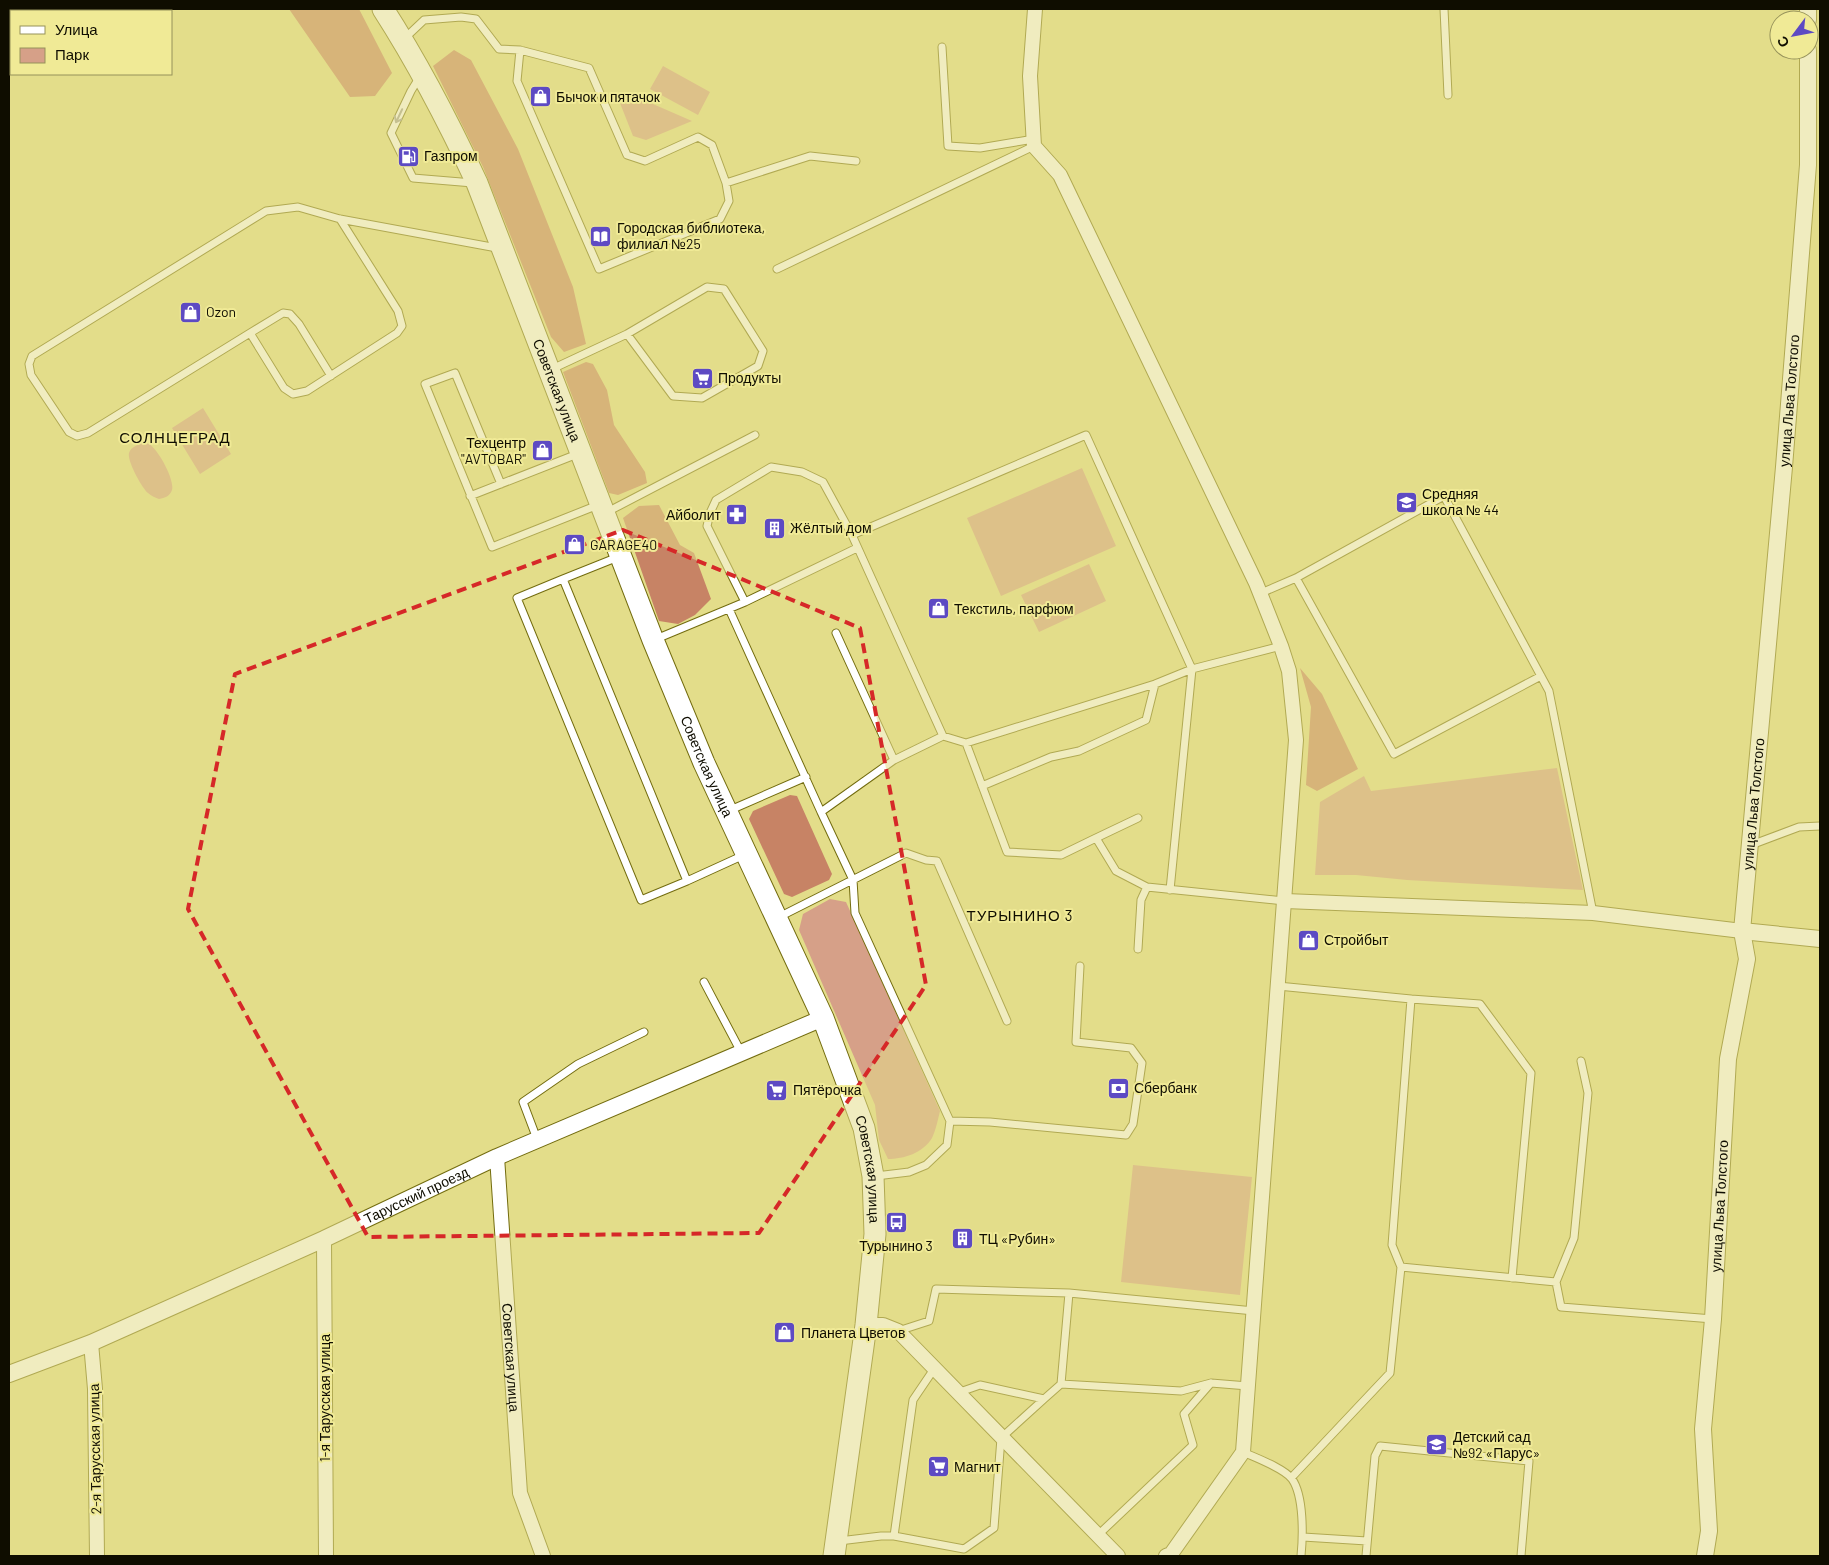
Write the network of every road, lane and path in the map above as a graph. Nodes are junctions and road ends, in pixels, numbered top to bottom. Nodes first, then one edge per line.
1 (383, 9) edge
2 (1035, 9) edge
3 (1444, 9) edge
4 (403, 40) junction
5 (942, 48) dead end
6 (520, 50) junction
7 (1808, 60) edge
8 (422, 74) junction
9 (1448, 95) dead end
10 (1034, 143) junction
11 (856, 161) dead end
12 (477, 183) junction
13 (726, 183) junction
14 (340, 219) junction
15 (503, 249) junction
16 (777, 269) dead end
17 (250, 333) junction
18 (627, 334) junction
19 (550, 370) junction
20 (331, 376) junction
21 (755, 435) dead end
22 (581, 452) junction
23 (501, 484) junction
24 (470, 496) junction
25 (602, 508) junction
26 (852, 535) junction
27 (857, 548) junction
28 (621, 556) junction
29 (1296, 578) junction
30 (563, 579) junction
31 (1261, 593) junction
32 (745, 602) junction
33 (729, 609) junction
34 (836, 633) dead end
35 (653, 640) junction
36 (1282, 646) junction
37 (1192, 669) junction
38 (1541, 676) junction
39 (1155, 684) junction
40 (943, 736) junction
41 (966, 743) junction
42 (894, 760) junction
43 (806, 777) junction
44 (982, 786) junction
45 (727, 812) junction
46 (821, 812) junction
47 (1138, 818) dead end
48 (1820, 826) edge
49 (1096, 838) junction
50 (1750, 845) junction
51 (746, 854) junction
52 (853, 880) junction
53 (688, 881) junction
54 (1147, 886) junction
55 (1170, 890) junction
56 (1285, 900) junction
57 (1593, 913) junction
58 (776, 918) junction
59 (1742, 931) junction
60 (1820, 939) edge
61 (1138, 949) dead end
62 (1080, 966) dead end
63 (704, 982) dead end
64 (1278, 986) junction
65 (1411, 999) junction
66 (823, 1018) junction
67 (1007, 1021) dead end
68 (644, 1032) dead end
69 (741, 1052) junction
70 (1581, 1061) dead end
71 (950, 1121) junction
72 (537, 1139) junction
73 (497, 1156) junction
74 (873, 1176) junction
75 (324, 1239) junction
76 (1401, 1266) junction
77 (1512, 1278) junction
78 (1556, 1282) junction
79 (1069, 1293) junction
80 (1254, 1311) junction
81 (1713, 1319) junction
82 (866, 1325) junction
83 (898, 1332) junction
84 (91, 1343) junction
85 (934, 1369) junction
86 (9, 1374) edge
87 (1211, 1383) junction
88 (1061, 1384) junction
89 (1248, 1386) junction
90 (957, 1393) junction
91 (1044, 1399) junction
92 (1001, 1438) junction
93 (1243, 1452) junction
94 (1291, 1478) junction
95 (1098, 1535) junction
96 (894, 1536) junction
97 (1303, 1537) junction
98 (1367, 1541) junction
99 (835, 1549) edge
100 (96, 1556) edge
101 (326, 1556) edge
102 (543, 1556) edge
103 (1118, 1556) edge
104 (1166, 1556) edge
105 (1301, 1556) edge
106 (1366, 1556) edge
107 (1521, 1556) edge
108 (1705, 1556) edge

1 - 4 main road, Советская улица
2 - 10 street
3 - 9 lane
4 - 6 lane
4 - 8 main road, Советская улица
5 - 10 lane
6 - 13 lane
6 - 13 lane
7 - 50 street, улица Льва Толстого
8 - 12 main road, Советская улица
8 -> 12 lane
10 - 16 lane
10 - 31 street
11 - 13 lane
12 - 15 main road, Советская улица
14 - 15 lane
14 - 17 lane
14 - 20 lane
15 - 19 main road, Советская улица
17 - 20 lane
17 - 20 lane
18 - 18 lane
18 - 19 lane
19 - 22 main road, Советская улица
21 - 25 lane
22 - 23 lane
22 - 25 main road, Советская улица
23 - 24 lane
23 - 24 lane
24 - 25 lane
25 - 28 main road, Советская улица
26 - 27 lane
26 - 32 lane
26 - 37 lane
27 - 32 lane
27 - 40 lane
28 - 30 lane
28 - 35 main road, Советская улица
29 - 31 lane
29 - 38 lane
29 - 38 lane
30 - 53 lane
30 - 53 lane
31 - 36 street
32 - 33 lane
33 - 35 lane
33 - 43 lane
34 - 42 lane
35 - 45 main road, Советская улица
36 - 37 lane
36 - 56 street
37 - 39 lane
37 - 55 lane
38 - 57 lane
39 - 41 lane
39 - 44 lane
40 - 41 lane
40 - 42 lane
41 - 44 lane
42 - 46 lane
43 - 45 lane
43 - 46 lane
44 - 49 lane
45 - 51 main road, Советская улица
46 - 52 lane
47 - 49 lane
48 - 50 lane
49 - 54 lane
50 - 59 street, улица Льва Толстого
51 - 53 lane
51 - 58 main road, Советская улица
52 - 58 lane
52 - 67 lane
52 - 71 lane
54 - 55 lane
54 - 61 lane
55 - 56 lane
56 - 57 street
56 - 64 street
57 - 59 street
58 - 66 main road, Советская улица
59 - 60 street
59 - 81 street, улица Льва Толстого
62 - 71 lane
63 - 69 lane
64 - 65 lane
64 - 80 street
65 - 76 lane
65 - 77 lane
66 - 69 street, Тарусский проезд
66 - 74 main road, Советская улица
68 - 72 lane
69 - 72 street, Тарусский проезд
70 - 78 lane
71 - 74 lane
72 - 73 street, Тарусский проезд
73 - 75 street, Тарусский проезд
73 - 102 street, Советская улица
74 - 82 main road, Советская улица
75 - 84 street, Тарусский проезд
75 - 101 street, 1-я Тарусская улица
76 - 77 lane
76 - 94 lane
77 - 78 lane
78 - 81 lane
79 - 80 lane
79 - 83 lane
79 - 88 lane
80 - 89 street
81 - 108 street, улица Льва Толстого
82 - 83 street
82 - 99 main road, Советская улица
83 - 85 street
84 - 86 street, Тарусский проезд
84 - 100 street, 2-я Тарусская улица
85 - 90 street
85 - 96 lane
87 - 88 lane
87 - 89 lane
87 - 95 lane
88 - 91 lane
89 - 93 street
90 - 91 lane
90 - 92 street
91 - 92 lane
92 - 95 street
92 - 96 lane
93 - 94 lane
93 - 104 street
94 - 97 lane
95 - 103 street
96 - 99 lane
97 - 98 lane
97 - 105 lane
98 - 106 lane
98 - 107 lane

